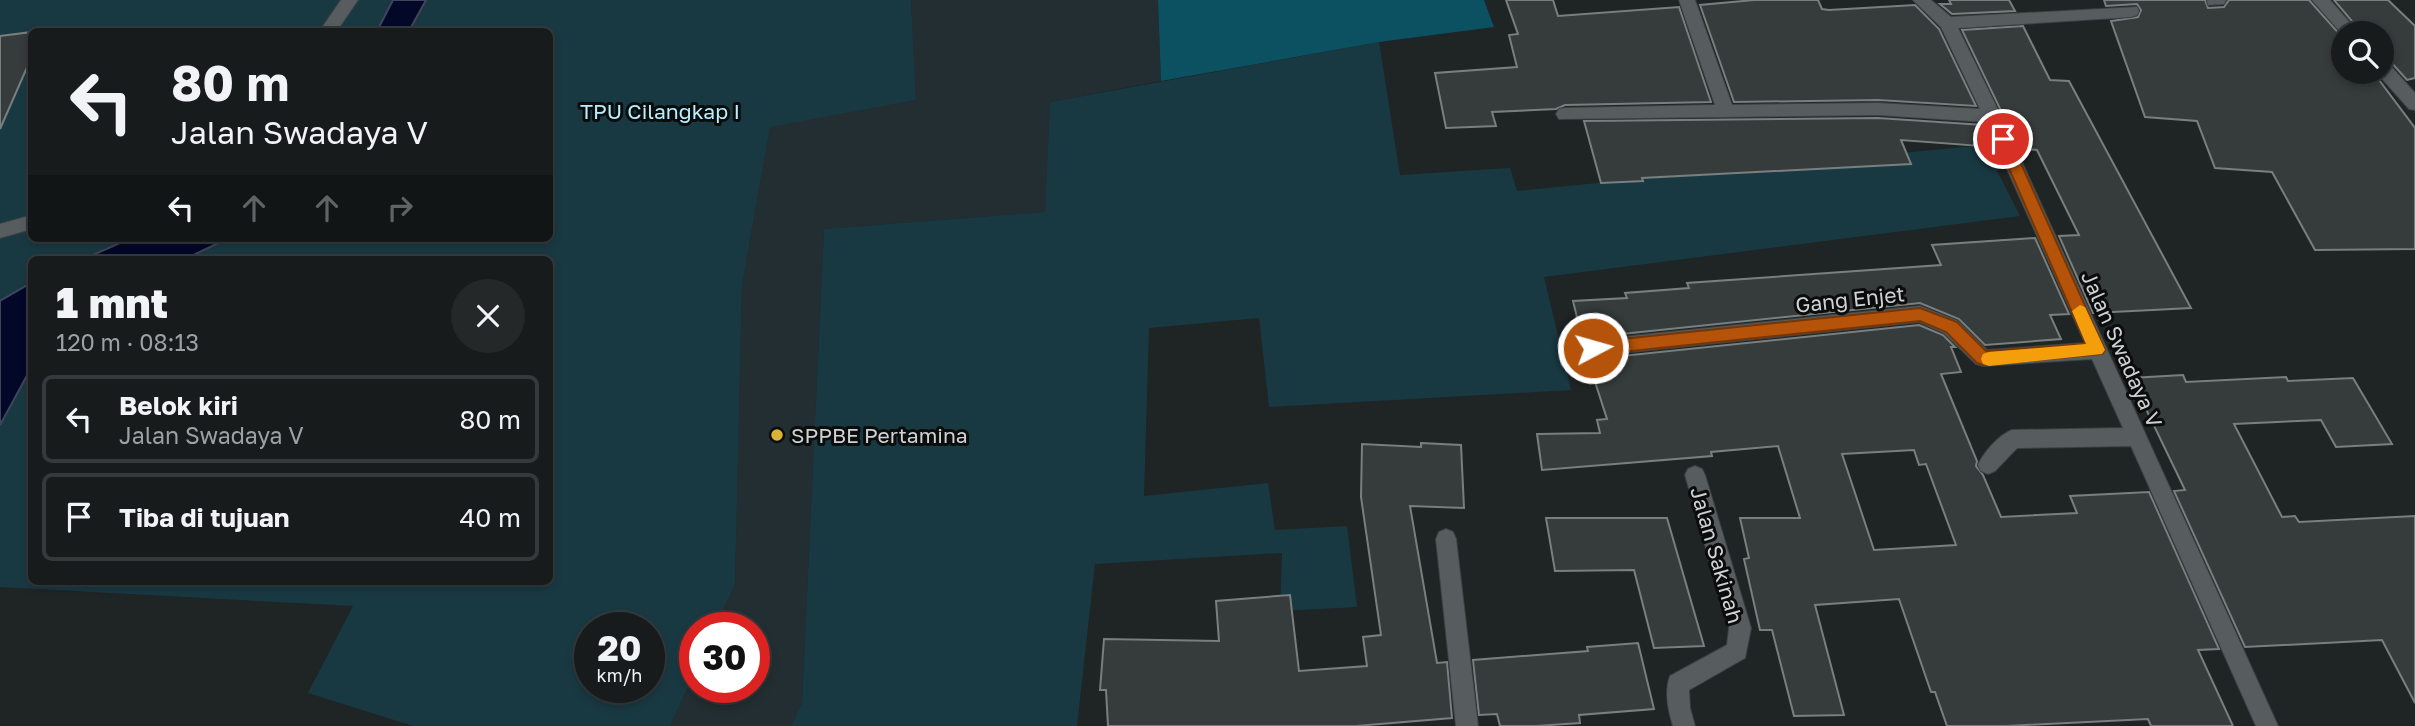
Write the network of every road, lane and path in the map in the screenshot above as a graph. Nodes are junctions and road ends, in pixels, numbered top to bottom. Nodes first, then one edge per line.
1 (350, 0) edge
2 (1686, 0) edge
3 (1921, 0) edge
4 (2320, 0) edge
5 (2131, 11) dead end
6 (2340, 21) edge
7 (1947, 23) junction
8 (330, 28) edge
9 (2394, 80) edge
10 (2415, 103) edge
11 (1725, 110) junction
12 (1565, 114) dead end
13 (1993, 116) junction
14 (28, 223) edge
15 (0, 231) edge
16 (1593, 348) dead end
17 (2097, 350) junction
18 (2136, 437) junction
19 (1988, 465) dead end
20 (1695, 475) dead end
21 (1446, 539) dead end
22 (1467, 726) edge
23 (1684, 726) edge
24 (2267, 726) edge

1 - 8 street
2 - 11 street
3 - 7 street, Jalan Swadaya V
4 - 6 street
5 - 7 street
7 - 13 street, Jalan Swadaya V
9 - 10 street
11 - 12 street
11 - 13 street
13 - 17 street, Jalan Swadaya V
14 - 15 street
16 - 17 street, Gang Enjet
17 - 18 street, Jalan Swadaya V
18 - 19 street
18 - 24 street, Jalan Swadaya V
20 - 23 street, Jalan Sakinah
21 - 22 street

